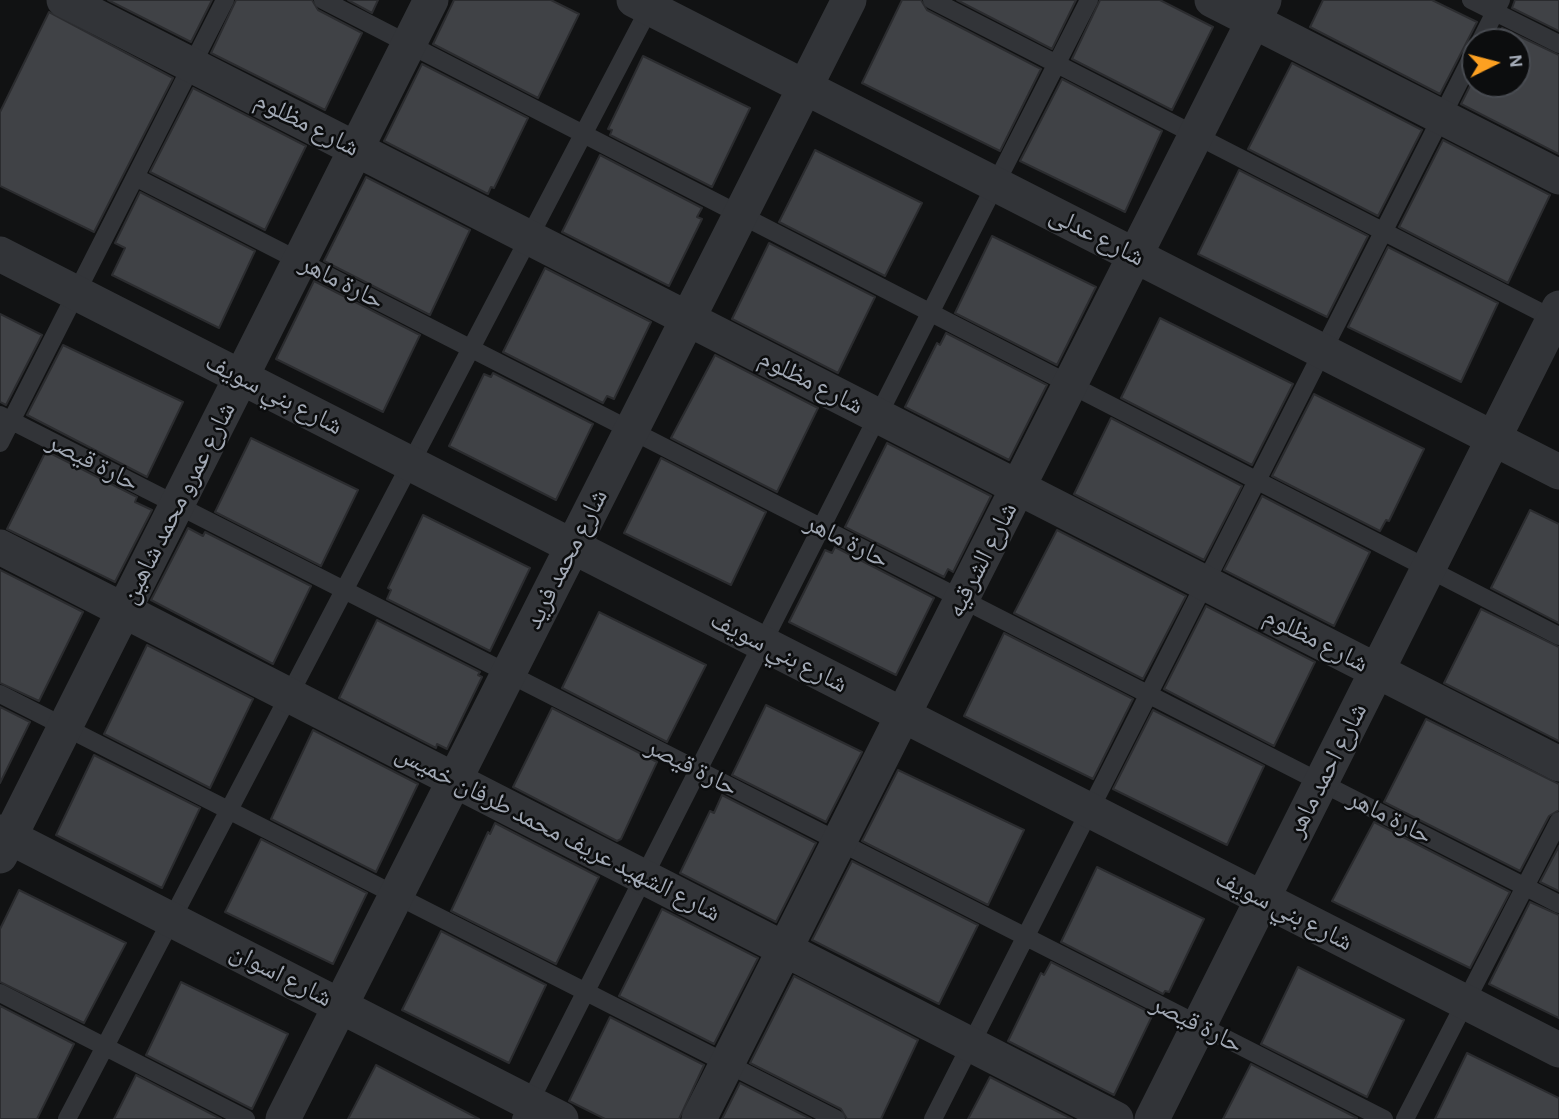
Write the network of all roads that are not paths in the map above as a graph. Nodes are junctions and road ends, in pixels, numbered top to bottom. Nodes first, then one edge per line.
1 (64, 0) edge
2 (225, 0) edge
3 (323, 0) edge
4 (432, 0) edge
5 (849, 0) edge
6 (932, 0) edge
7 (1089, 0) edge
8 (1212, 0) edge
9 (1471, 0) edge
10 (646, 3) edge
11 (1498, 6) edge
12 (1259, 11) edge
13 (1487, 28) edge
14 (409, 44) junction
15 (1559, 44) edge
16 (1056, 63) junction
17 (192, 65) junction
18 (1461, 78) edge
19 (805, 86) junction
20 (1441, 117) junction
21 (584, 134) junction
22 (1196, 135) junction
23 (356, 149) junction
24 (135, 177) junction
25 (1559, 177) edge
26 (995, 184) junction
27 (740, 214) junction
28 (1384, 232) junction
29 (529, 238) junction
30 (0, 254) edge
31 (1135, 256) junction
32 (300, 261) junction
33 (76, 293) junction
34 (930, 312) junction
35 (1557, 316) edge
36 (687, 318) junction
37 (471, 348) junction
38 (1323, 351) junction
39 (242, 377) junction
40 (1070, 385) junction
41 (877, 416) junction
42 (6, 418) edge
43 (631, 430) junction
44 (1494, 438) junction
45 (0, 443) edge
46 (411, 464) junction
47 (1559, 472) edge
48 (1257, 481) junction
49 (1018, 488) junction
50 (177, 505) junction
51 (821, 527) junction
52 (572, 546) junction
53 (0, 547) edge
54 (1428, 569) junction
55 (1205, 583) junction
56 (345, 590) junction
57 (962, 599) junction
58 (124, 611) junction
59 (1559, 636) edge
60 (762, 643) junction
61 (1377, 671) junction
62 (508, 673) junction
63 (0, 694) edge
64 (1149, 694) junction
65 (289, 696) junction
66 (903, 716) junction
67 (65, 727) junction
68 (1559, 764) edge
69 (697, 770) junction
70 (454, 780) junction
71 (1321, 782) junction
72 (229, 810) junction
73 (1090, 810) junction
74 (1559, 821) edge
75 (3, 842) edge
76 (840, 843) junction
77 (643, 877) junction
78 (1525, 887) junction
79 (396, 895) junction
80 (1262, 899) junction
81 (1559, 904) edge
82 (172, 920) junction
83 (1026, 937) junction
84 (785, 950) junction
85 (585, 991) junction
86 (0, 993) edge
87 (1466, 1002) junction
88 (340, 1006) junction
89 (1199, 1025) junction
90 (971, 1044) junction
91 (105, 1047) junction
92 (1559, 1050) edge
93 (727, 1064) junction
94 (525, 1111) edge
95 (68, 1119) edge
96 (246, 1119) edge
97 (283, 1119) edge
98 (561, 1119) edge
99 (699, 1119) edge
100 (836, 1119) edge
101 (933, 1119) edge
102 (1116, 1119) edge
103 (1152, 1119) edge
104 (1384, 1119) edge
105 (1405, 1119) edge

1 - 17 street, شارع مظلوم
2 - 17 lane
3 - 14 lane
4 - 14 street, شارع عمرو محمد شاهين
5 - 19 street, شارع محمد فريد
6 - 16 lane
7 - 16 lane
8 - 12 street
9 - 11 lane
10 - 19 street, شارع عدلى
10 - 21 lane
11 - 13 lane
11 - 15 lane
12 - 20 street
12 - 22 street, شارع الشرقيه
14 - 21 lane
14 - 23 street, شارع عمرو محمد شاهين
16 - 22 lane
16 - 26 lane
17 - 23 street, شارع مظلوم
17 - 24 lane
18 - 20 lane
19 - 26 street, شارع عدلى
19 - 27 street, شارع محمد فريد
20 - 25 street
20 - 28 lane
21 - 27 lane
21 - 29 lane
22 - 28 lane
22 - 31 street, شارع الشرقيه
23 - 29 street, شارع مظلوم
23 - 32 street, شارع عمرو محمد شاهين
24 - 32 lane, حارة ماهر
24 - 33 lane
26 - 31 street, شارع عدلى
26 - 34 lane
27 - 34 lane
27 - 36 street, شارع محمد فريد
28 - 35 lane
28 - 38 lane
29 - 36 street, شارع مظلوم
29 - 37 lane
30 - 33 street, شارع بني سويف
31 - 38 street, شارع عدلى
31 - 40 street, شارع الشرقيه
32 - 37 lane, حارة ماهر
32 - 39 street, شارع عمرو محمد شاهين
33 - 39 street, شارع بني سويف
33 - 42 lane
34 - 40 lane
34 - 41 lane
35 - 44 street, شارع احمد ماهر
36 - 41 street, شارع مظلوم
36 - 43 street, شارع محمد فريد
37 - 43 lane, حارة ماهر
37 - 46 lane
38 - 44 street, شارع عدلى
38 - 48 lane
39 - 46 street, شارع بني سويف
39 - 50 street, شارع عمرو محمد شاهين
40 - 48 lane
40 - 49 street, شارع الشرقيه
41 - 49 street, شارع مظلوم
41 - 51 lane
42 - 45 lane
42 - 50 lane, حارة قيصر
43 - 51 lane, حارة ماهر
43 - 52 street, شارع محمد فريد
44 - 47 street, شارع عدلى
44 - 54 street, شارع احمد ماهر
46 - 52 street, شارع بني سويف
46 - 56 lane
48 - 54 lane
48 - 55 lane
49 - 55 street, شارع مظلوم
49 - 57 street, شارع الشرقيه
50 - 56 lane, حارة قيصر
50 - 58 street, شارع عمرو محمد شاهين
51 - 57 lane, حارة ماهر
51 - 60 lane
52 - 60 street, شارع بني سويف
52 - 62 street, شارع محمد فريد
53 - 58 street, شارع الشهيد عريف محمد طرفان خميس
54 - 59 lane
54 - 61 street, شارع احمد ماهر
55 - 61 street, شارع مظلوم
55 - 64 lane
56 - 62 lane, حارة قيصر
56 - 65 lane
57 - 64 lane, حارة ماهر
57 - 66 street, شارع الشرقيه
58 - 65 street, شارع الشهيد عريف محمد طرفان خميس
58 - 67 street, شارع عمرو محمد شاهين
60 - 66 street, شارع بني سويف
60 - 69 lane
61 - 68 street, شارع مظلوم
61 - 71 street, شارع احمد ماهر
62 - 69 lane, حارة قيصر
62 - 70 street, شارع محمد فريد
63 - 67 lane
64 - 71 lane, حارة ماهر
64 - 73 lane
65 - 70 street, شارع الشهيد عريف محمد طرفان خميس
65 - 72 lane
66 - 73 street, شارع بني سويف
66 - 76 street, شارع الشرقيه
67 - 72 lane
67 - 75 street, شارع عمرو محمد شاهين
69 - 76 lane, حارة قيصر
69 - 77 lane
70 - 77 street, شارع الشهيد عريف محمد طرفان خميس
70 - 79 street, شارع محمد فريد
71 - 78 lane, حارة ماهر
71 - 80 street, شارع احمد ماهر
72 - 79 lane
72 - 82 lane
73 - 80 street, شارع بني سويف
73 - 83 lane
74 - 78 lane
75 - 82 street, شارع اسوان
76 - 83 lane, حارة قيصر
76 - 84 street, شارع الشرقيه
77 - 84 street, شارع الشهيد عريف محمد طرفان خميس
77 - 85 lane
78 - 81 lane, حارة ماهر
78 - 87 lane
79 - 85 lane
79 - 88 street, شارع محمد فريد
80 - 87 street, شارع بني سويف
80 - 89 street, شارع احمد ماهر
82 - 88 street, شارع اسوان
82 - 91 lane
83 - 89 lane, حارة قيصر
83 - 90 lane
84 - 90 street, شارع الشهيد عريف محمد طرفان خميس
84 - 93 street, شارع الشرقيه
85 - 93 lane
85 - 94 lane
86 - 91 lane
87 - 92 street, شارع بني سويف
87 - 105 lane
88 - 94 street, شارع اسوان
88 - 97 street, شارع محمد فريد
89 - 103 street, شارع احمد ماهر
89 - 104 lane, حارة قيصر
90 - 101 lane
90 - 102 street, شارع الشهيد عريف محمد طرفان خميس
91 - 95 lane
91 - 96 lane
93 - 99 street, شارع الشرقيه
93 - 100 lane
94 - 98 street, شارع اسوان

